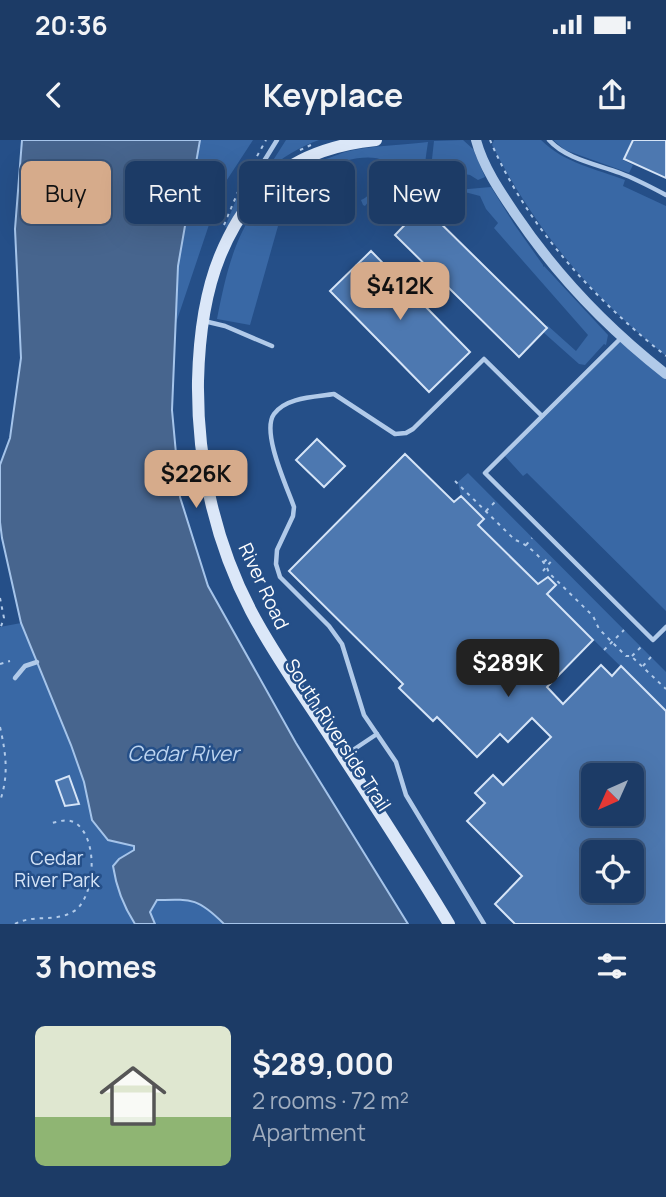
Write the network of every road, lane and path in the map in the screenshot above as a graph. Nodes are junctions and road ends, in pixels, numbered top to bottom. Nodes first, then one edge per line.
1 (266, 140) edge
2 (277, 140) edge
3 (376, 140) edge
4 (476, 140) edge
5 (491, 140) edge
6 (549, 140) edge
7 (264, 161) edge
8 (666, 195) edge
9 (221, 233) dead end
10 (204, 321) junction
11 (621, 338) junction
12 (272, 346) dead end
13 (666, 356) edge
14 (666, 374) edge
15 (542, 416) junction
16 (455, 481) dead end
17 (496, 501) dead end
18 (486, 512) junction
19 (532, 538) dead end
20 (526, 545) junction
21 (550, 556) dead end
22 (553, 559) dead end
23 (544, 563) junction
24 (547, 566) junction
25 (542, 571) dead end
26 (0, 598) edge
27 (666, 627) edge
28 (0, 629) edge
29 (624, 630) dead end
30 (612, 642) junction
31 (641, 647) dead end
32 (604, 650) dead end
33 (631, 656) junction
34 (651, 657) dead end
35 (10, 661) dead end
36 (37, 662) dead end
37 (0, 664) edge
38 (642, 666) junction
39 (15, 678) dead end
40 (666, 689) edge
41 (0, 727) edge
42 (377, 734) junction
43 (343, 757) junction
44 (0, 802) edge
45 (52, 823) dead end
46 (15, 924) edge
47 (449, 924) edge
48 (484, 924) edge

1 - 9 path
2 - 7 lane
3 - 10 main road, River Road
4 - 11 street
5 - 13 path
6 - 8 lane
10 - 12 lane
10 - 43 main road, River Road
11 - 14 street
11 - 15 lane
15 - 27 lane
15 - 42 lane
16 - 18 path
17 - 18 path
18 - 20 path
19 - 20 path
20 - 23 path
21 - 23 path
22 - 24 path
23 - 24 path
24 - 25 path
24 - 30 path
26 - 28 path
29 - 30 path
30 - 32 path
30 - 33 path
31 - 33 path
33 - 38 path
34 - 38 path
35 - 37 path
36 - 39 lane
38 - 40 path
41 - 44 path
42 - 43 lane
42 - 48 lane
43 - 47 main road, River Road
45 - 46 path

